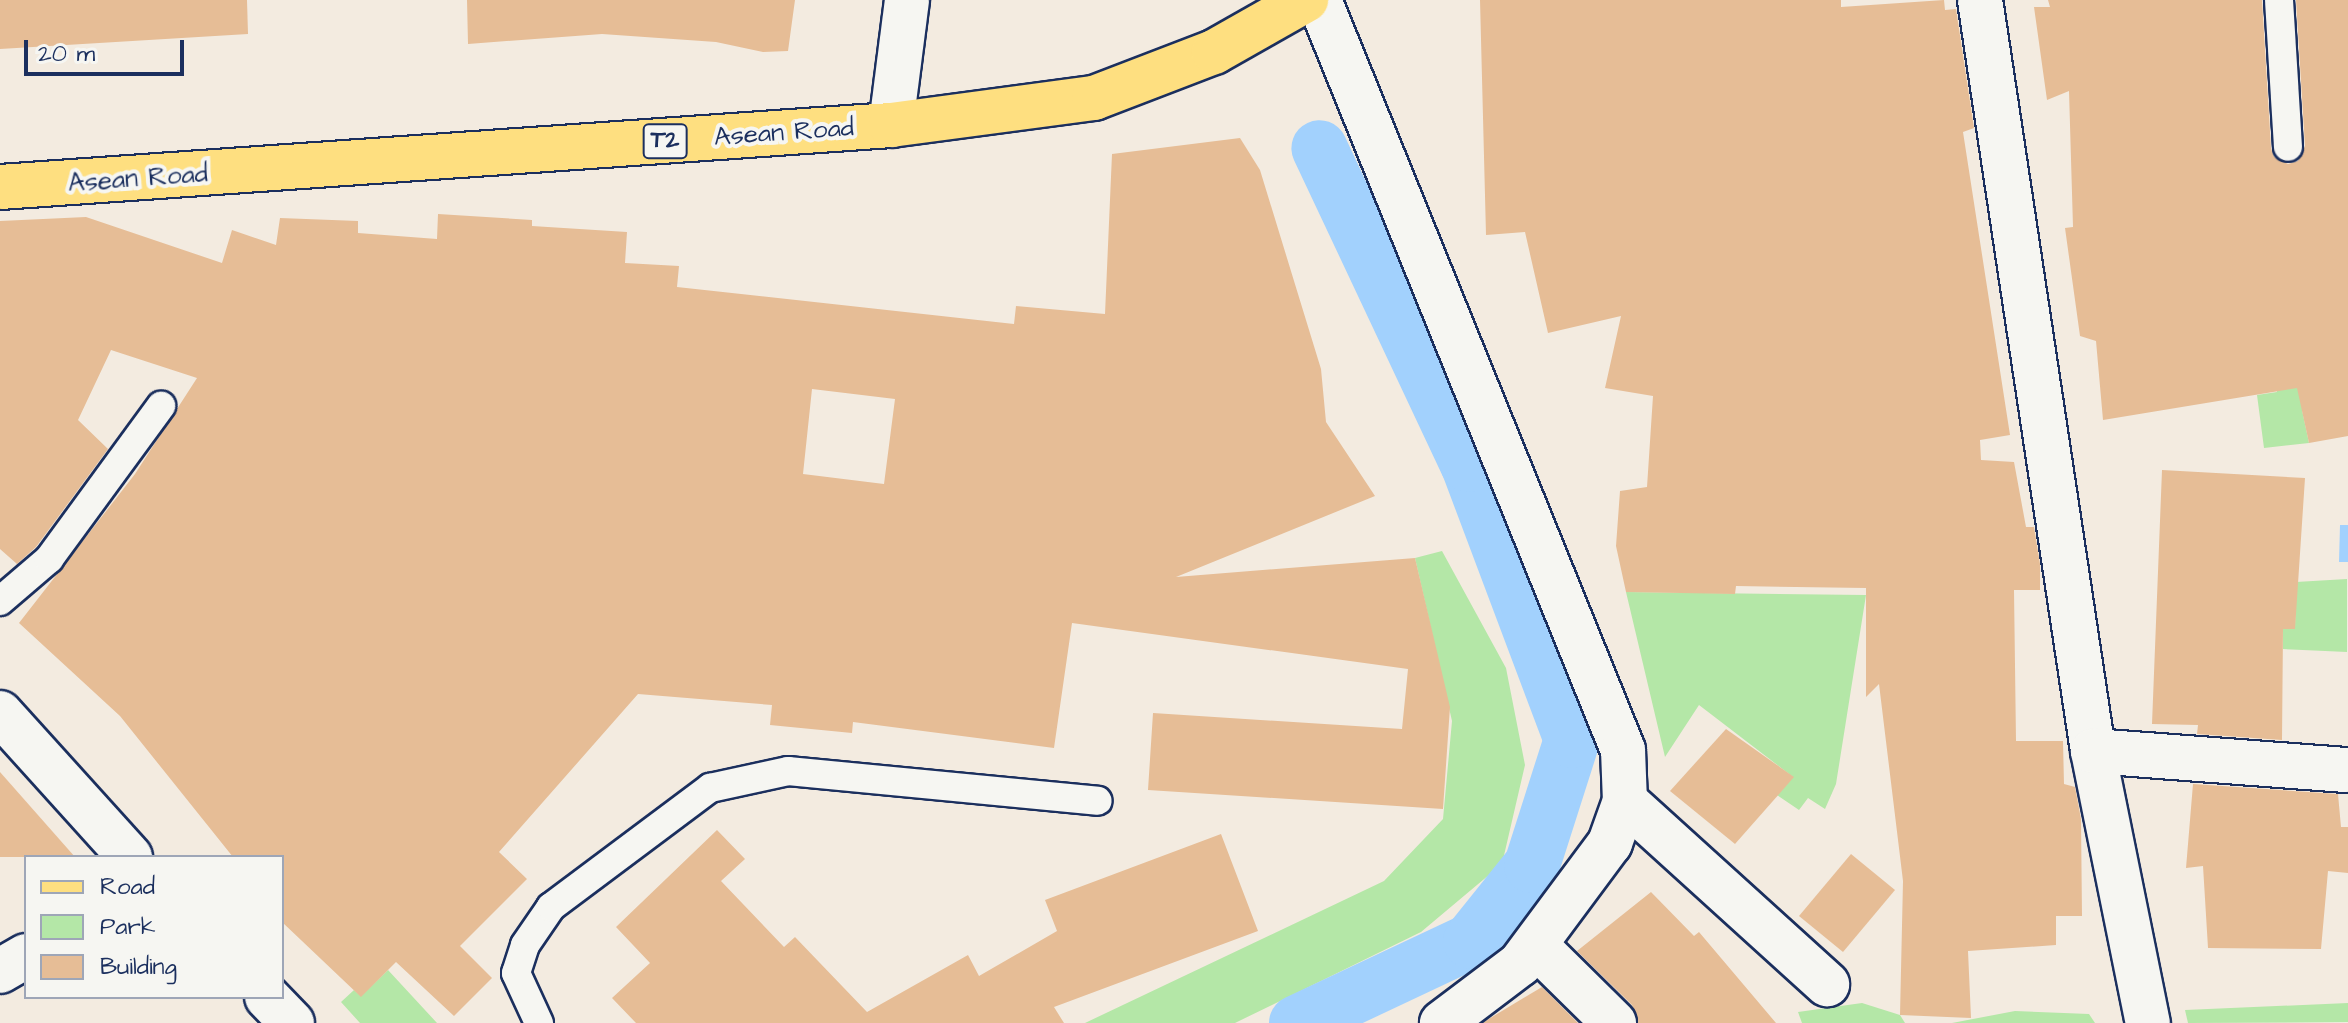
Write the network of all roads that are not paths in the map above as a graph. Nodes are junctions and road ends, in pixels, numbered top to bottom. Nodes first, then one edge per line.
1 (907, 0) edge
2 (1306, 0) edge
3 (1319, 0) edge
4 (1980, 0) edge
5 (2279, 0) edge
6 (891, 125) junction
7 (2288, 147) dead end
8 (0, 187) edge
9 (161, 406) dead end
10 (0, 601) edge
11 (0, 713) edge
12 (2093, 751) junction
13 (2348, 770) edge
14 (1098, 801) dead end
15 (1625, 801) junction
16 (128, 855) edge
17 (1535, 945) junction
18 (24, 957) edge
19 (0, 971) edge
20 (1827, 984) dead end
21 (269, 999) edge
22 (292, 1023) edge
23 (539, 1023) edge
24 (1442, 1023) edge
25 (1614, 1023) edge
26 (2148, 1023) edge

1 - 6 street
2 - 6 main road, Asean Road / T2
3 - 15 street
4 - 12 street
5 - 7 lane
6 - 8 main road, Asean Road / T2
9 - 10 lane
11 - 16 street
12 - 13 street
12 - 26 street
14 - 23 lane
15 - 17 street
15 - 20 street
17 - 24 street
17 - 25 street
18 - 19 street
21 - 22 street

